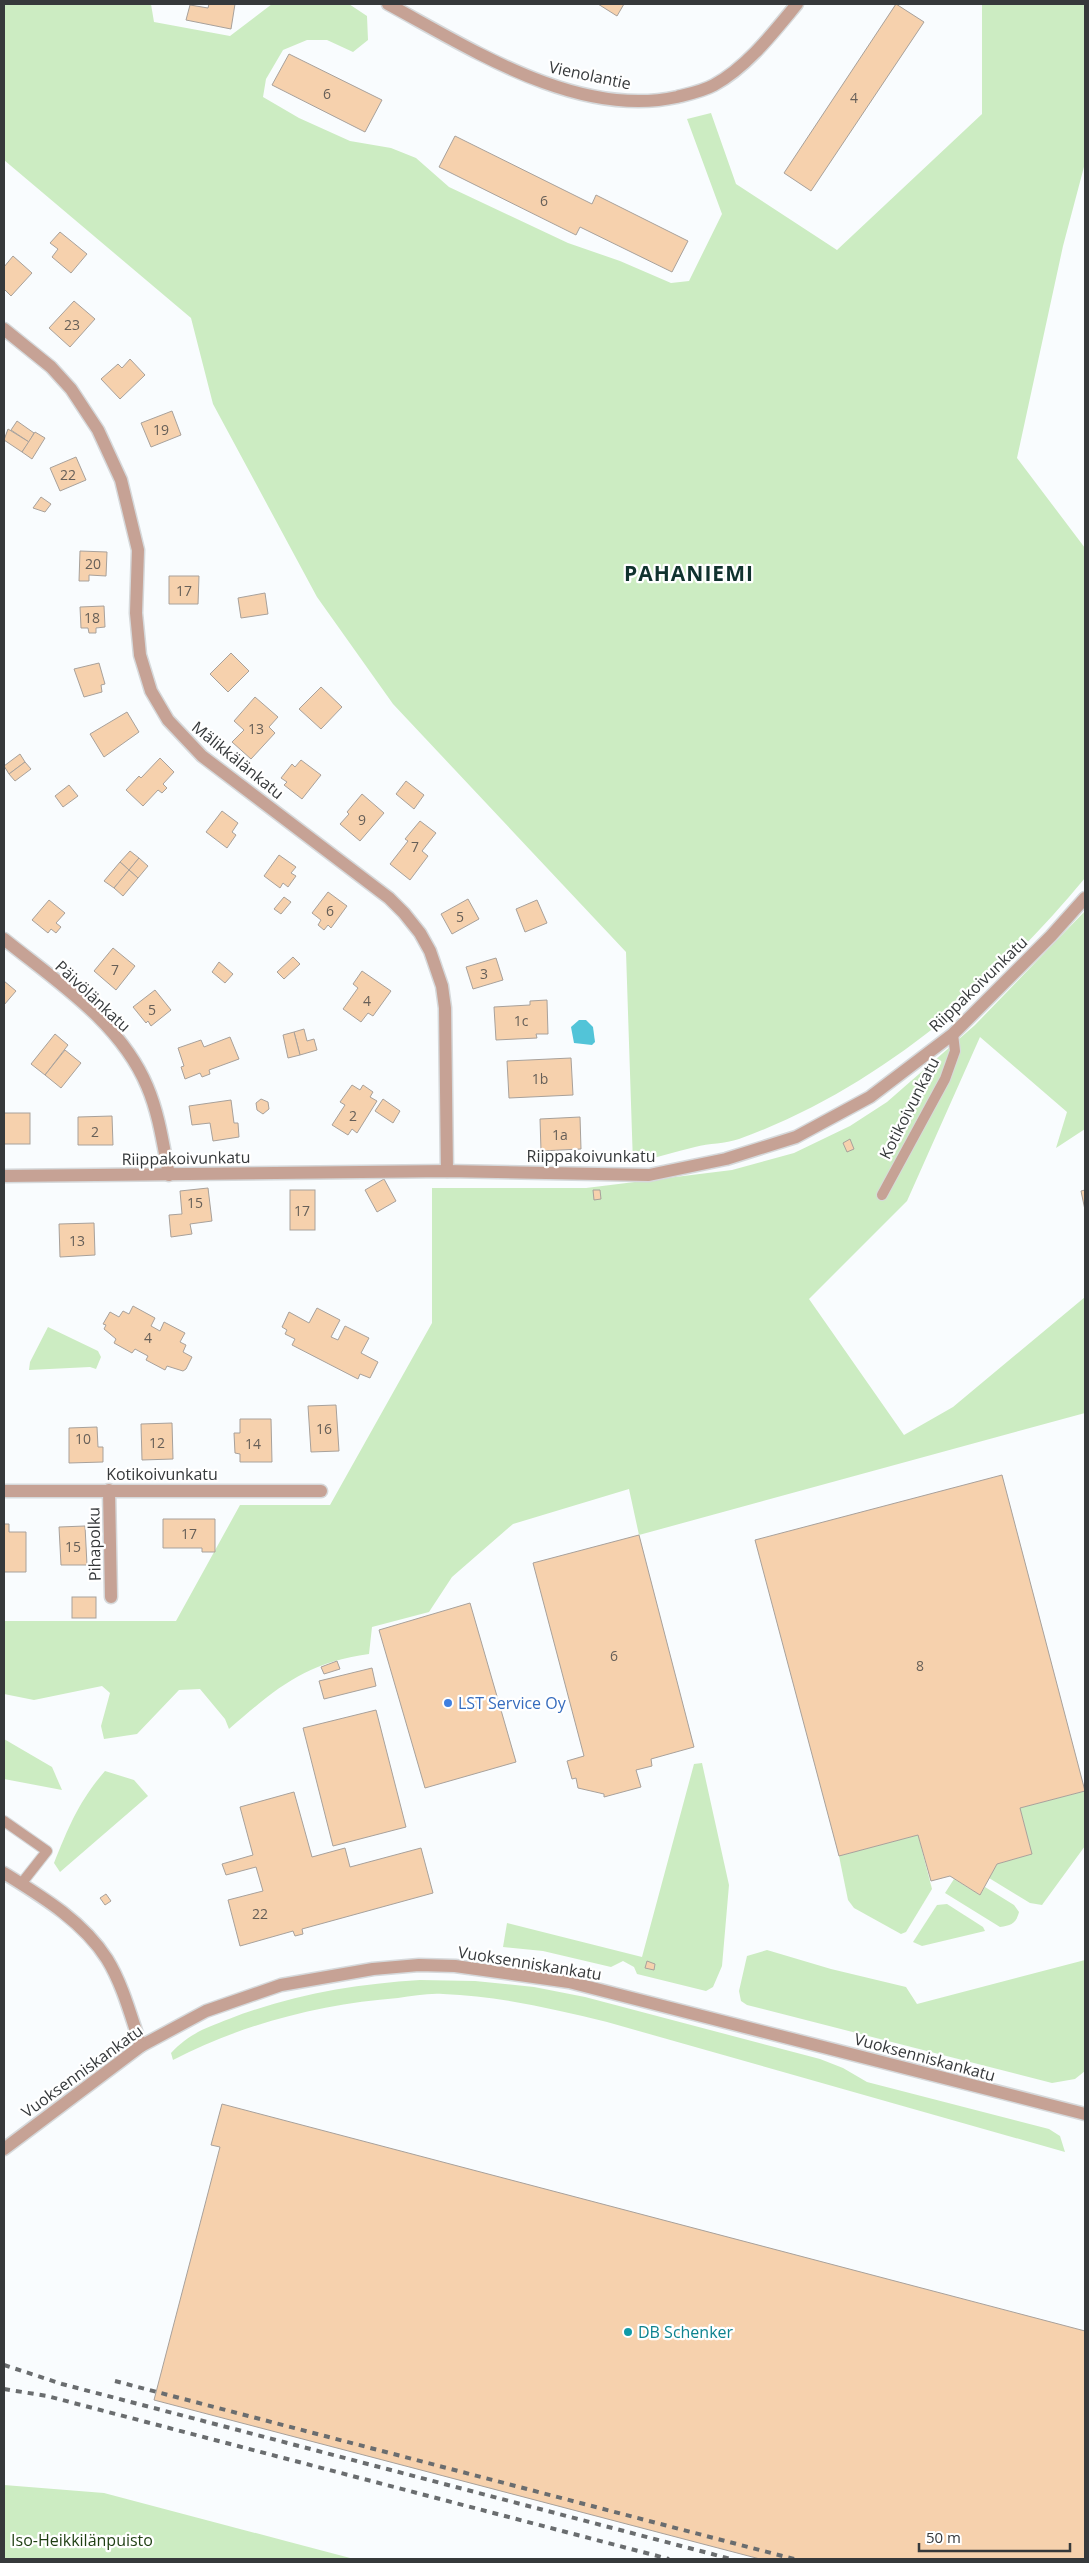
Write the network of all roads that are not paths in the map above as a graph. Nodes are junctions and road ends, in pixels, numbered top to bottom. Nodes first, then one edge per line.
1 (388, 4) edge
2 (797, 4) edge
3 (4, 329) edge
4 (1085, 898) edge
5 (4, 939) edge
6 (953, 1034) junction
7 (447, 1171) junction
8 (169, 1175) junction
9 (4, 1176) edge
10 (882, 1195) dead end
11 (109, 1490) junction
12 (4, 1491) edge
13 (321, 1491) dead end
14 (111, 1597) dead end
15 (4, 1821) edge
16 (4, 1873) edge
17 (21, 1884) junction
18 (141, 2046) junction
19 (1085, 2114) edge
20 (4, 2149) edge

1 - 2 street, Vienolantie
3 - 7 street, Mälikkälänkatu
4 - 6 street, Riippakoivunkatu
5 - 8 street, Päivölänkatu
6 - 7 street, Riippakoivunkatu
6 - 10 lane, Kotikoivunkatu
7 - 8 street, Riippakoivunkatu
8 - 9 street, Riippakoivunkatu
11 - 12 street, Kotikoivunkatu
11 - 13 street, Kotikoivunkatu
11 - 14 street, Pihapolku
15 - 17 lane
16 - 17 street
17 - 18 street
18 - 19 street, Vuoksenniskankatu
18 - 20 street, Vuoksenniskankatu

